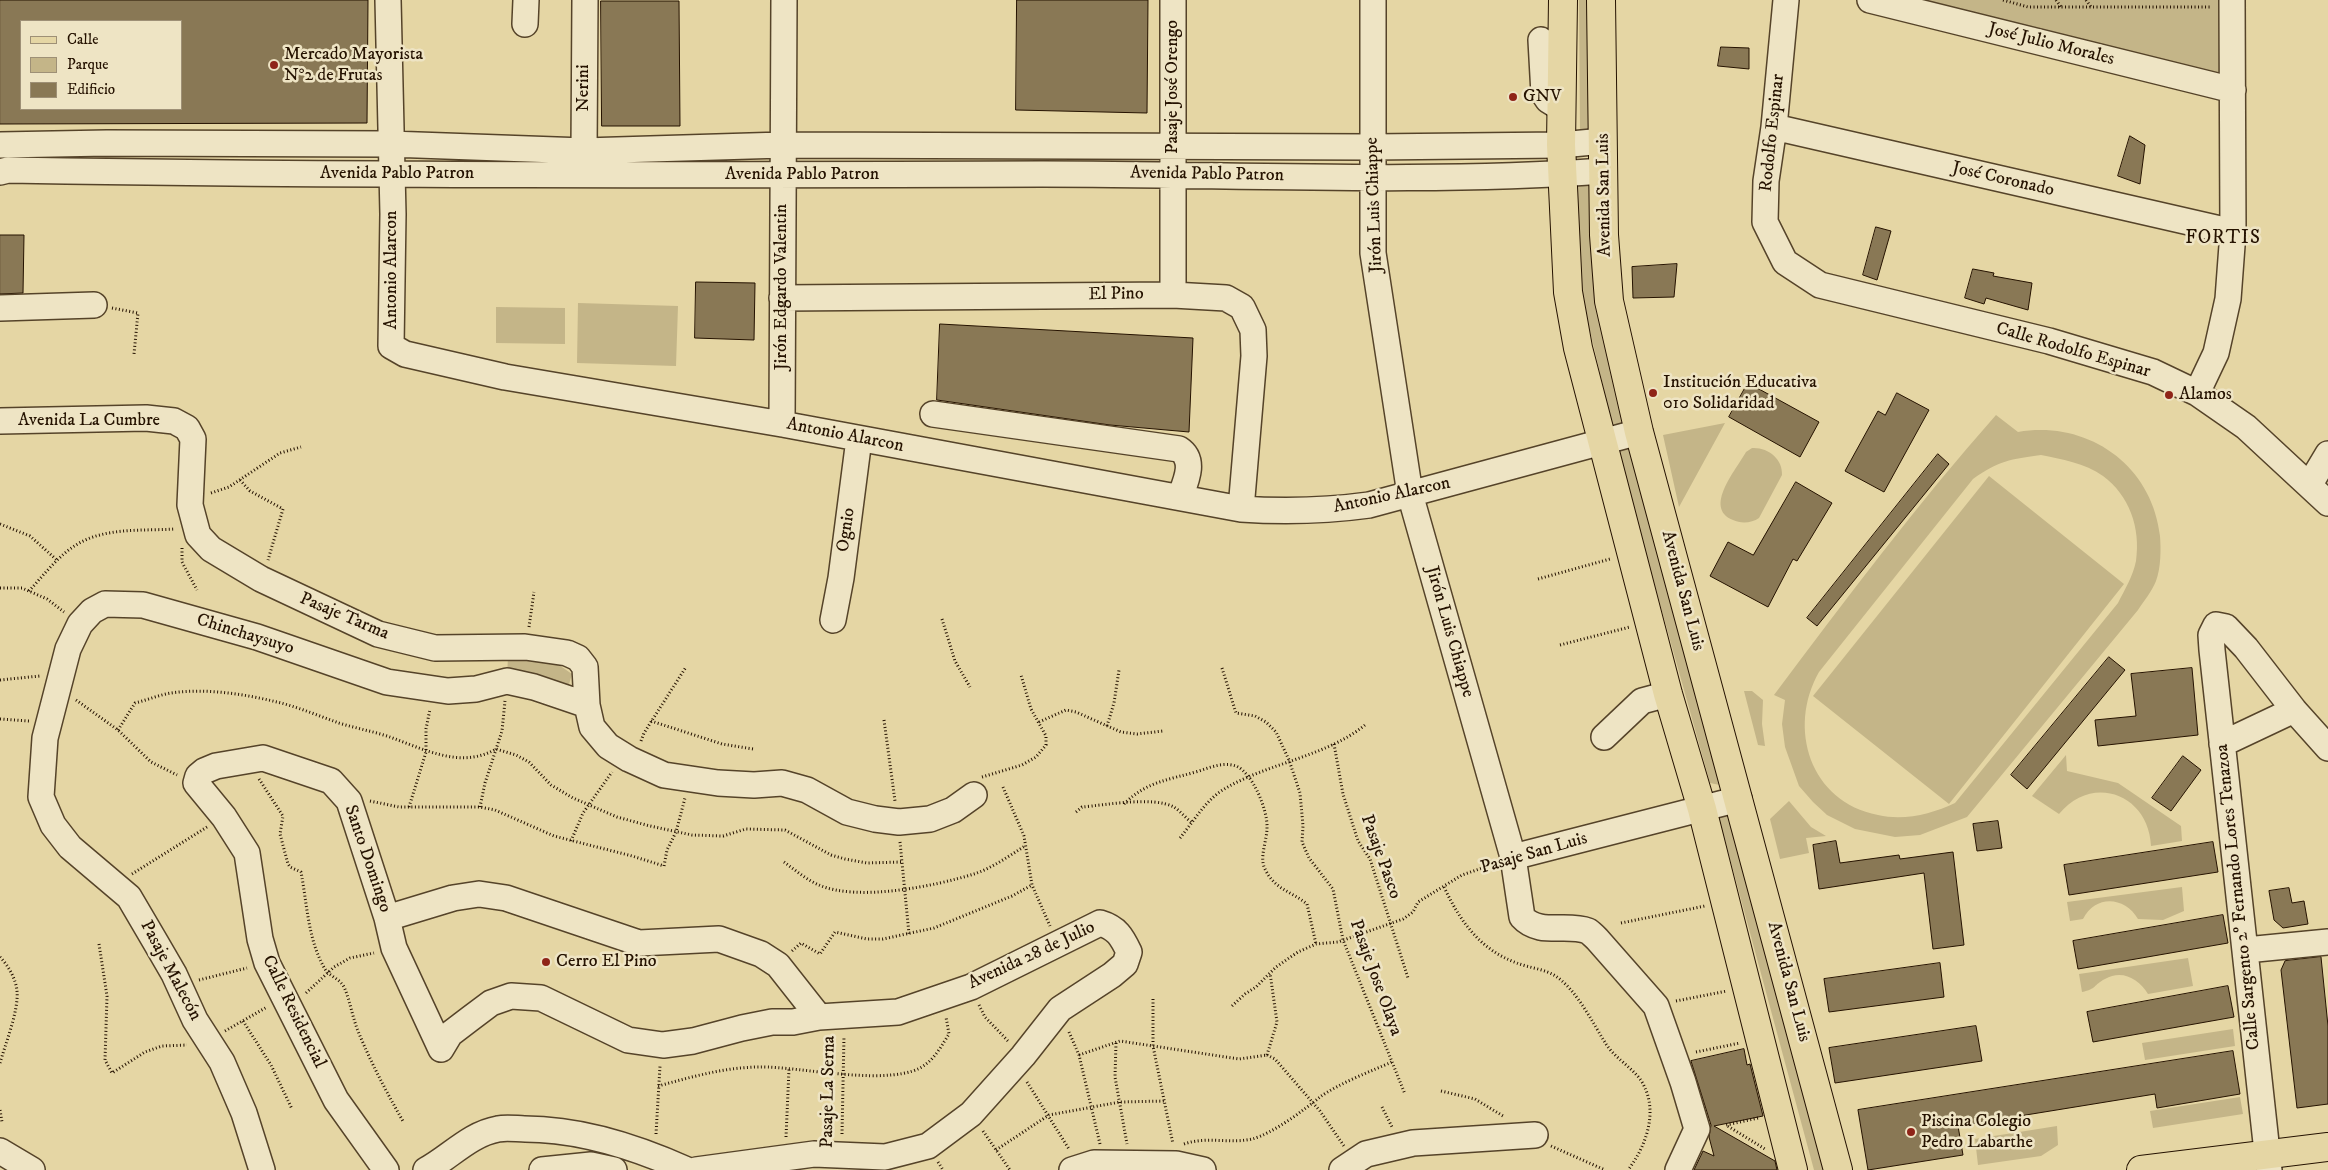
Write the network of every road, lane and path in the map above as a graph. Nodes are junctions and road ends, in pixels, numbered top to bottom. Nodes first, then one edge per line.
1 (388, 0) edge
2 (585, 0) edge
3 (784, 0) edge
4 (1173, 0) edge
5 (1373, 0) edge
6 (1563, 0) edge
7 (1601, 0) edge
8 (1786, 0) edge
9 (1870, 0) edge
10 (2003, 0) edge
11 (2056, 0) edge
12 (2086, 0) edge
13 (2232, 4) edge
14 (2061, 7) junction
15 (2091, 7) junction
16 (1541, 40) dead end
17 (2233, 90) junction
18 (1562, 108) junction
19 (1774, 127) junction
20 (1603, 141) junction
21 (390, 144) junction
22 (0, 145) edge
23 (783, 145) junction
24 (1561, 145) junction
25 (1092, 146) junction
26 (1173, 146) junction
27 (1477, 146) junction
28 (1372, 147) junction
29 (584, 151) junction
30 (1604, 171) junction
31 (0, 172) edge
32 (392, 174) junction
33 (1087, 174) junction
34 (1173, 174) junction
35 (1562, 174) junction
36 (588, 175) junction
37 (783, 175) junction
38 (1471, 176) junction
39 (1372, 177) junction
40 (2233, 232) junction
41 (1785, 262) joint
42 (1172, 295) junction
43 (782, 298) junction
44 (1609, 301) junction
45 (94, 304) joint
46 (1571, 307) junction
47 (0, 308) edge
48 (134, 354) dead end
49 (2197, 393) junction
50 (933, 414) dead end
51 (0, 421) edge
52 (782, 424) junction
53 (1639, 432) junction
54 (859, 439) junction
55 (1602, 443) junction
56 (301, 447) dead end
57 (2328, 454) edge
58 (240, 480) junction
59 (2310, 484) junction
60 (1410, 494) junction
61 (1180, 497) junction
62 (2328, 503) edge
63 (190, 505) junction
64 (1241, 509) junction
65 (0, 524) edge
66 (183, 529) dead end
67 (1632, 553) junction
68 (58, 561) junction
69 (261, 579) junction
70 (1538, 579) dead end
71 (0, 588) edge
72 (30, 591) junction
73 (534, 592) dead end
74 (942, 619) dead end
75 (833, 620) dead end
76 (1650, 621) junction
77 (80, 624) junction
78 (1560, 645) dead end
79 (525, 647) junction
80 (1222, 668) dead end
81 (1120, 670) dead end
82 (1020, 675) dead end
83 (0, 680) edge
84 (59, 681) junction
85 (506, 681) junction
86 (970, 687) dead end
87 (432, 688) junction
88 (1668, 694) junction
89 (588, 705) junction
90 (2294, 710) junction
91 (0, 719) edge
92 (50, 720) junction
93 (652, 721) dead end
94 (1039, 722) junction
95 (1107, 726) junction
96 (1365, 726) dead end
97 (118, 730) junction
98 (1164, 731) dead end
99 (1604, 737) dead end
100 (1334, 744) junction
101 (2222, 744) junction
102 (2328, 748) edge
103 (496, 749) junction
104 (753, 749) dead end
105 (426, 752) junction
106 (263, 758) junction
107 (1289, 760) junction
108 (1249, 777) junction
109 (689, 780) junction
110 (196, 783) junction
111 (1003, 787) dead end
112 (974, 795) joint
113 (41, 797) joint
114 (1740, 799) junction
115 (349, 801) junction
116 (1124, 804) junction
117 (409, 807) junction
118 (480, 807) junction
119 (1702, 808) junction
120 (1076, 812) dead end
121 (224, 817) junction
122 (1192, 823) junction
123 (676, 832) junction
124 (1180, 838) dead end
125 (1025, 846) junction
126 (1513, 857) junction
127 (784, 862) dead end
128 (901, 862) dead end
129 (115, 885) junction
130 (1032, 885) junction
131 (1444, 887) junction
132 (1706, 906) dead end
133 (387, 918) junction
134 (1621, 923) dead end
135 (1390, 924) junction
136 (1344, 940) junction
137 (2328, 942) edge
138 (99, 944) dead end
139 (1316, 944) junction
140 (1058, 946) junction
141 (394, 948) junction
142 (2246, 950) junction
143 (0, 957) edge
144 (266, 963) junction
145 (778, 965) junction
146 (328, 973) junction
147 (1270, 973) junction
148 (1408, 978) dead end
149 (180, 986) junction
150 (971, 986) junction
151 (1735, 989) dead end
152 (942, 996) junction
153 (1153, 999) dead end
154 (1674, 1001) dead end
155 (287, 1002) junction
156 (1232, 1006) dead end
157 (1060, 1009) junction
158 (844, 1015) junction
159 (819, 1017) junction
160 (242, 1021) junction
161 (208, 1040) junction
162 (1748, 1042) dead end
163 (1116, 1043) junction
164 (663, 1045) junction
165 (1153, 1046) junction
166 (441, 1048) joint
167 (1696, 1052) dead end
168 (1079, 1055) junction
169 (1267, 1055) junction
170 (1807, 1055) junction
171 (1018, 1062) junction
172 (1392, 1062) junction
173 (0, 1063) edge
174 (1766, 1064) junction
175 (789, 1069) junction
176 (845, 1074) junction
177 (658, 1086) junction
178 (1405, 1094) dead end
179 (1165, 1100) junction
180 (1120, 1102) junction
181 (1314, 1104) junction
182 (1091, 1107) junction
183 (292, 1109) dead end
184 (0, 1110) edge
185 (972, 1114) junction
186 (1049, 1115) junction
187 (1762, 1117) dead end
188 (2, 1122) dead end
189 (404, 1123) dead end
190 (1534, 1135) dead end
191 (2328, 1147) edge
192 (996, 1150) junction
193 (1767, 1150) dead end
194 (0, 1151) edge
195 (655, 1155) junction
196 (841, 1155) junction
197 (1174, 1156) junction
198 (786, 1158) junction
199 (2269, 1162) edge
200 (1104, 1164) junction
201 (1131, 1164) junction
202 (1348, 1166) edge
203 (1073, 1169) edge
204 (32, 1170) edge
205 (262, 1170) edge
206 (386, 1170) edge
207 (426, 1170) edge
208 (542, 1170) edge
209 (614, 1170) edge
210 (687, 1170) edge
211 (696, 1170) edge
212 (1010, 1170) edge
213 (1203, 1170) edge
214 (1628, 1170) edge
215 (1678, 1170) edge
216 (1793, 1170) edge
217 (1838, 1170) edge
218 (2142, 1170) edge

1 - 21 street, Antonio Alarcon
2 - 29 street, Nerini
3 - 23 street, Jirón Edgardo Valentin
4 - 26 street, Pasaje José Orengo
5 - 28 street, Jirón Luis Chiappe
6 - 18 main road
7 - 20 main road, Avenida San Luis
8 - 19 street, Rodolfo Espinar
9 - 17 street, José Julio Morales
10 - 14 path
11 - 14 path
12 - 15 path
13 - 15 path
13 - 17 street
14 - 15 path
16 - 18 street
17 - 40 street
18 - 24 main road
19 - 40 street, José Coronado
19 - 41 street, Rodolfo Espinar
20 - 24 street, Avenida Pablo Patron
20 - 30 main road, Avenida San Luis
21 - 22 street, Avenida Pablo Patron
21 - 29 street, Avenida Pablo Patron
21 - 32 street, Antonio Alarcon
23 - 25 street, Avenida Pablo Patron
23 - 29 street, Avenida Pablo Patron
23 - 37 street, Jirón Edgardo Valentin
24 - 27 street, Avenida Pablo Patron
24 - 35 main road
25 - 26 street, Avenida Pablo Patron
25 - 33 street
26 - 28 street, Avenida Pablo Patron
26 - 34 street, Pasaje José Orengo
27 - 28 street, Avenida Pablo Patron
27 - 38 street
28 - 39 street, Jirón Luis Chiappe
29 - 36 street, Nerini
30 - 35 street, Avenida Pablo Patron
30 - 44 main road, Avenida San Luis
31 - 32 street, Avenida Pablo Patron
32 - 36 street, Avenida Pablo Patron
32 - 52 street, Antonio Alarcon
33 - 34 street, Avenida Pablo Patron
33 - 37 street, Avenida Pablo Patron
34 - 39 street, Avenida Pablo Patron
34 - 42 street, Pasaje José Orengo
35 - 38 street, Avenida Pablo Patron
35 - 46 main road
36 - 37 street, Avenida Pablo Patron
37 - 43 street, Jirón Edgardo Valentin
38 - 39 street, Avenida Pablo Patron
39 - 60 street, Jirón Luis Chiappe
40 - 49 street
41 - 49 street, Calle Rodolfo Espinar
42 - 43 street, El Pino
42 - 64 street, El Pino
43 - 52 street, Jirón Edgardo Valentin
44 - 46 main road
44 - 53 main road, Avenida San Luis
45 - 47 street
45 - 48 path
46 - 55 main road
49 - 59 street, Calle Rodolfo Espinar
50 - 61 street
51 - 63 street, Avenida La Cumbre
52 - 54 street, Antonio Alarcon
53 - 55 street, Antonio Alarcon
53 - 114 main road, Avenida San Luis
54 - 61 street, Antonio Alarcon
54 - 75 street, Ognio
55 - 60 street, Antonio Alarcon
55 - 67 main road
56 - 58 path
57 - 59 street
58 - 63 path
58 - 69 path
59 - 62 street, Calle Rodolfo Espinar
60 - 64 street, Antonio Alarcon
60 - 126 street, Jirón Luis Chiappe
61 - 64 street, Antonio Alarcon
63 - 69 street, Pasaje Tarma
65 - 68 path
66 - 68 path
67 - 70 path
67 - 76 main road
68 - 72 path
69 - 79 street, Pasaje Tarma
71 - 72 path
72 - 77 path
73 - 79 path
74 - 86 path
76 - 78 path
76 - 88 main road
77 - 84 street, Chinchaysuyo
77 - 87 street, Chinchaysuyo
79 - 89 street, Pasaje Tarma
80 - 107 path, Pasaje Jose Olaya
81 - 95 path
82 - 94 path
83 - 84 path
84 - 92 street, Chinchaysuyo
84 - 97 path
85 - 87 street, Chinchaysuyo
85 - 89 street, Chinchaysuyo
85 - 103 path
87 - 105 path
88 - 99 street
88 - 119 main road
89 - 109 street
90 - 101 street
90 - 101 street, Calle Sargento 2º Fernando Lores Tenazoa
90 - 102 street
91 - 92 path
92 - 113 street, Chinchaysuyo
93 - 104 path
94 - 95 path
94 - 112 path
95 - 98 path
96 - 100 path
97 - 105 path
97 - 110 path
100 - 107 path
100 - 135 path, Pasaje Pasco
101 - 142 street, Calle Sargento 2º Fernando Lores Tenazoa
103 - 105 path
103 - 118 path
103 - 123 path
105 - 117 path
106 - 110 street, Santo Domingo
106 - 115 street, Santo Domingo
106 - 146 path
107 - 108 path
107 - 136 path, Pasaje Jose Olaya
108 - 116 path
108 - 122 path
108 - 139 path
109 - 112 street
109 - 123 path
110 - 121 street, Calle Residencial
111 - 125 path
113 - 129 street, Pasaje Malecón
114 - 119 street, Pasaje San Luis
114 - 170 main road, Avenida San Luis
115 - 117 path
115 - 133 street, Santo Domingo
116 - 120 path
116 - 122 path
117 - 118 path
118 - 123 path
119 - 126 street, Pasaje San Luis
119 - 174 main road
121 - 129 path
121 - 144 street, Calle Residencial
122 - 124 path
123 - 128 path
125 - 127 path
125 - 130 path
126 - 131 path, Pasaje San Luis
126 - 215 street, Jirón Luis Chiappe
129 - 149 street, Pasaje Malecón
130 - 140 path
130 - 145 path
131 - 135 path, Pasaje San Luis
131 - 214 path
132 - 134 path
133 - 141 street, Santo Domingo
133 - 145 street
135 - 136 path, Pasaje San Luis
135 - 148 path, Pasaje Pasco
136 - 139 path, Pasaje San Luis
136 - 172 path, Pasaje Jose Olaya
137 - 142 street
138 - 161 path
139 - 147 path, Pasaje San Luis
140 - 150 street, Avenida 28 de Julio
140 - 157 street, Avenida 28 de Julio
141 - 146 path
141 - 166 street, Santo Domingo
142 - 199 street, Calle Sargento 2º Fernando Lores Tenazoa
143 - 173 path
144 - 149 path
144 - 155 street, Calle Residencial
145 - 159 street
146 - 155 path
146 - 189 path
147 - 156 path, Pasaje San Luis
147 - 169 path
149 - 161 street, Pasaje Malecón
150 - 152 street, Avenida 28 de Julio
150 - 171 path
151 - 154 path
152 - 158 street, Avenida 28 de Julio
152 - 176 path
153 - 165 path
155 - 160 path
155 - 206 street, Calle Residencial
157 - 168 path
157 - 171 street, Avenida 28 de Julio
158 - 159 street, Avenida 28 de Julio
158 - 176 path, Pasaje La Serna
159 - 164 street, Avenida 28 de Julio
160 - 161 path
160 - 183 path
161 - 205 street, Pasaje Malecón
162 - 167 path
163 - 165 path
163 - 168 path
163 - 180 path
164 - 166 street, Avenida 28 de Julio
164 - 177 path
165 - 169 path
165 - 179 path
168 - 182 path
169 - 181 path
170 - 174 main road
170 - 217 main road, Avenida San Luis
171 - 185 street, Avenida 28 de Julio
171 - 186 path
172 - 178 path, Pasaje Jose Olaya
172 - 181 path
174 - 216 main road
175 - 176 path
175 - 177 path
175 - 198 path
176 - 196 path, Pasaje La Serna
177 - 195 path
179 - 180 path
179 - 197 path
180 - 182 path
180 - 201 path
181 - 197 path
181 - 202 path
182 - 186 path
182 - 200 path
184 - 188 path
185 - 192 path
185 - 196 street, Avenida 28 de Julio
186 - 192 path
186 - 203 path
187 - 193 path
190 - 202 street
191 - 199 main road
192 - 212 path
194 - 204 street
195 - 207 street
195 - 210 street
196 - 198 street, Avenida 28 de Julio
197 - 201 street
197 - 213 street
198 - 211 street, Avenida 28 de Julio
199 - 218 main road
200 - 201 street
200 - 203 street
208 - 209 street

